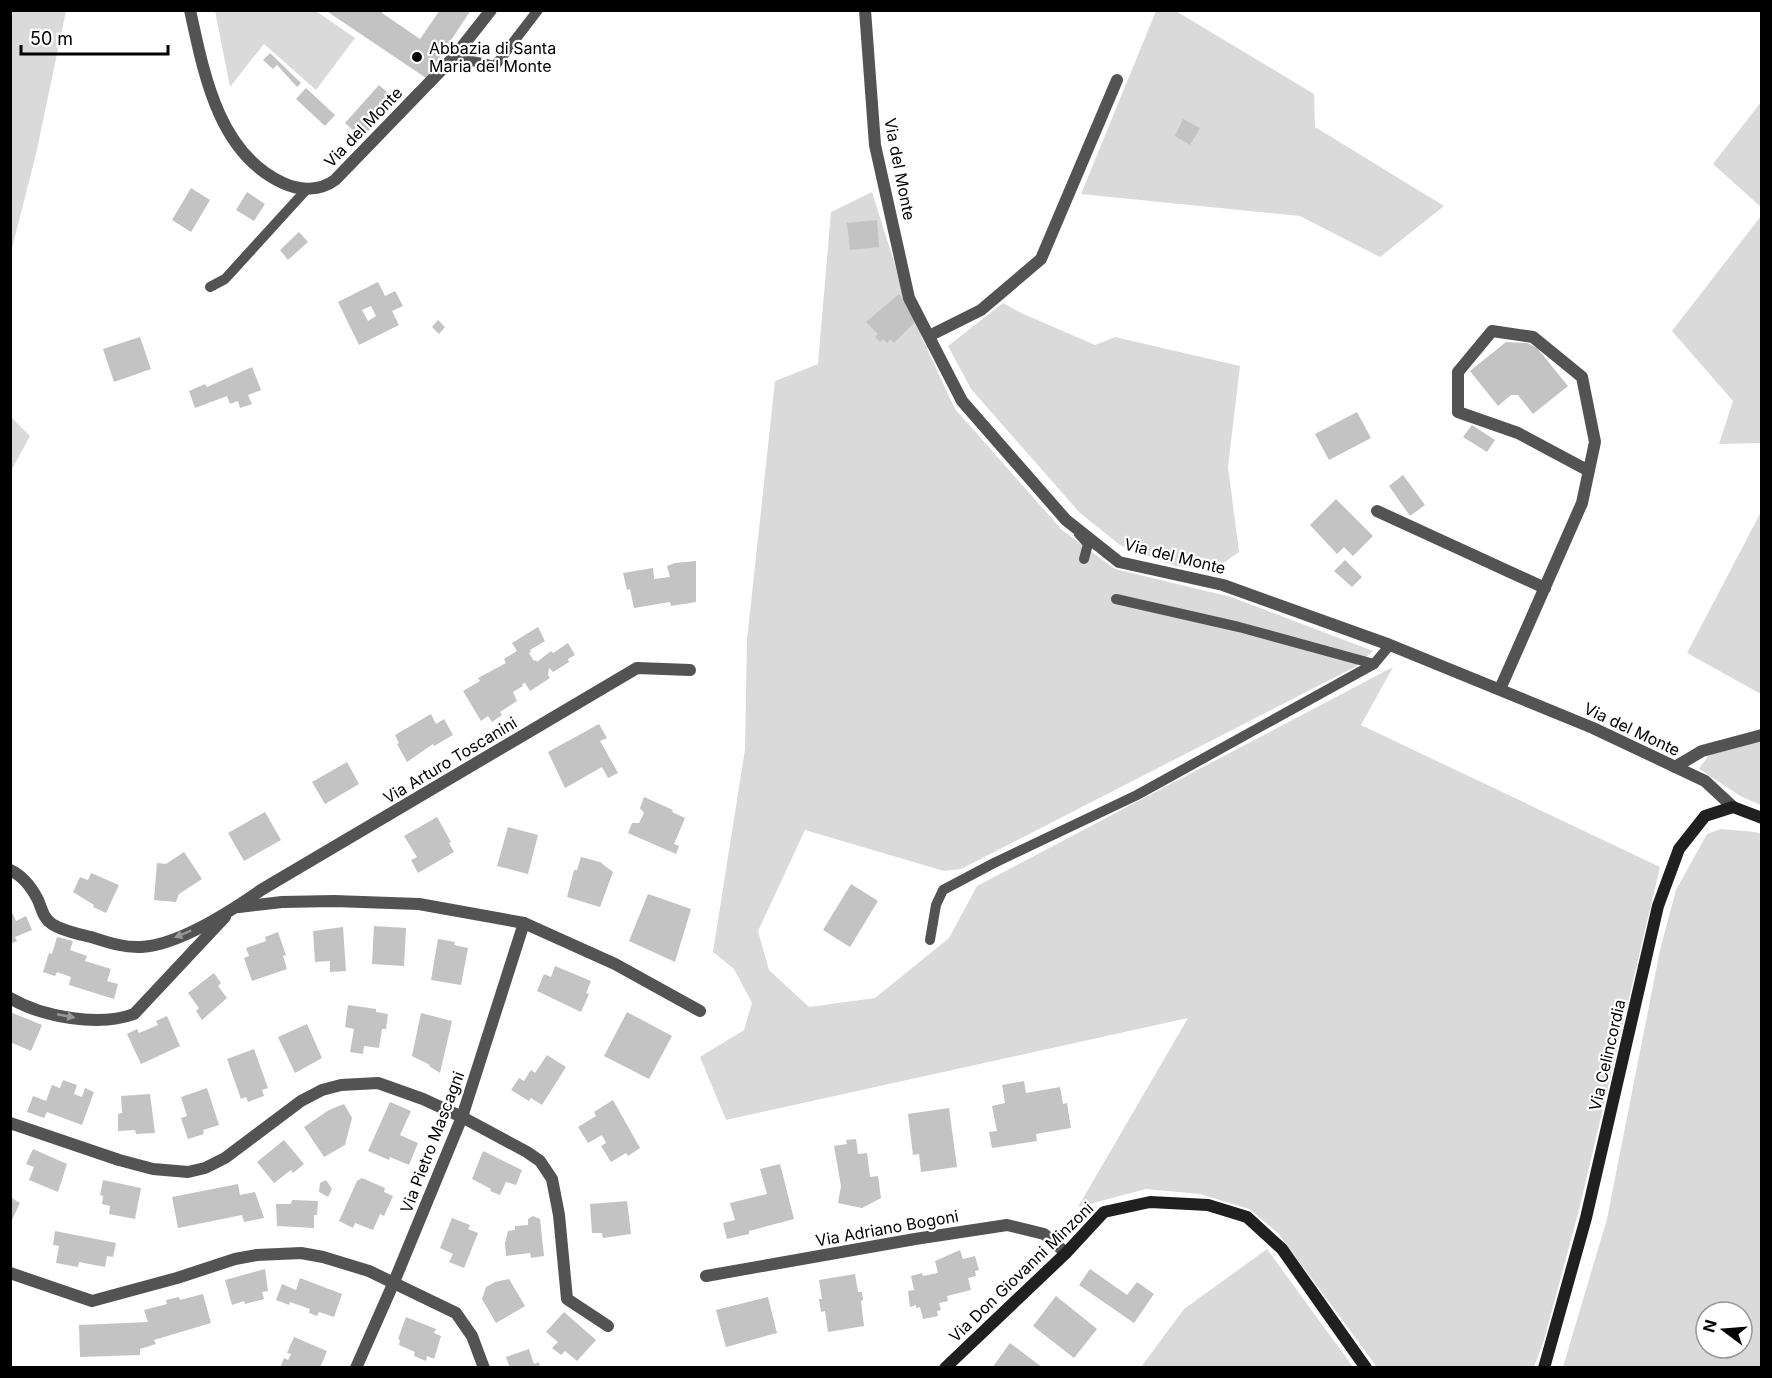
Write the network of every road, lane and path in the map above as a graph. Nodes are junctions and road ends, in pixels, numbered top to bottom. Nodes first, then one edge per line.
1 (190, 10) edge
2 (491, 10) edge
3 (537, 10) edge
4 (865, 10) edge
5 (454, 57) junction
6 (1117, 80) dead end
7 (307, 189) junction
8 (210, 287) dead end
9 (929, 336) junction
10 (1589, 471) junction
11 (1377, 511) dead end
12 (1066, 520) junction
13 (1084, 559) dead end
14 (1545, 588) junction
15 (1116, 599) dead end
16 (1390, 645) junction
17 (1374, 664) junction
18 (690, 670) dead end
19 (1500, 689) junction
20 (1761, 735) edge
21 (1675, 767) junction
22 (1734, 807) junction
23 (1761, 818) edge
24 (10, 870) edge
25 (235, 908) junction
26 (524, 923) junction
27 (930, 940) dead end
28 (10, 998) edge
29 (700, 1011) dead end
30 (462, 1117) junction
31 (10, 1123) edge
32 (1066, 1253) junction
33 (10, 1273) edge
34 (706, 1276) dead end
35 (394, 1282) junction
36 (608, 1326) dead end
37 (356, 1368) edge
38 (484, 1368) edge
39 (945, 1368) edge
40 (1366, 1368) edge
41 (1544, 1368) edge

1 - 7 street
2 - 5 street, Via del Monte
3 - 5 lane
4 - 9 street, Via del Monte
5 - 7 street, Via del Monte
6 - 9 street
7 - 8 lane
9 - 12 street, Via del Monte
10 - 10 street
10 - 14 street
11 - 14 street
12 - 13 lane
12 - 16 street, Via del Monte
14 - 19 street
15 - 17 lane
16 - 17 lane
16 - 19 street, Via del Monte
17 - 27 lane
18 - 25 street, Via Arturo Toscanini
19 - 21 street, Via del Monte
20 - 21 street
21 - 22 street, Via del Monte
22 - 23 street
22 - 41 street, Via Celincordia
25 -> 24 street
25 - 26 street
28 -> 25 street
26 - 29 street
26 - 30 street, Via Pietro Mascagni
30 - 31 street
30 - 35 street, Via Pietro Mascagni
30 - 36 street
32 - 34 street, Via Adriano Bogoni
32 - 39 street, Via Don Giovanni Minzoni
32 - 40 street, Via Don Giovanni Minzoni
33 - 35 street
35 - 37 street, Via Pietro Mascagni
35 - 38 street

